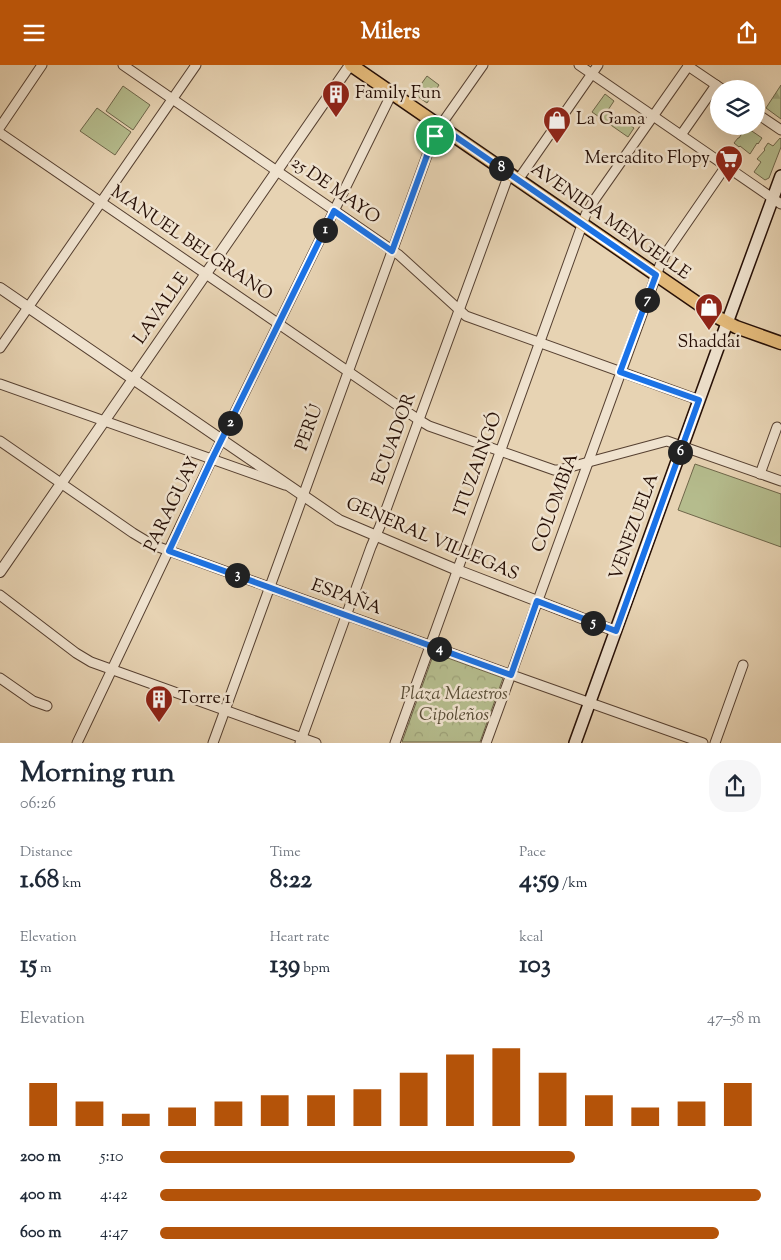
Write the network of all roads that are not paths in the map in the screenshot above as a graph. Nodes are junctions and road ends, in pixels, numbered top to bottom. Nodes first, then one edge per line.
1 (42, 65) edge
2 (123, 65) edge
3 (196, 65) edge
4 (351, 65) edge
5 (483, 65) edge
6 (579, 65) edge
7 (598, 65) edge
8 (688, 65) edge
9 (592, 74) junction
10 (710, 81) edge
11 (392, 93) junction
12 (710, 98) edge
13 (173, 99) junction
14 (653, 116) junction
15 (765, 119) edge
16 (440, 126) junction
17 (0, 127) edge
18 (781, 130) edge
19 (0, 133) edge
20 (681, 135) junction
21 (726, 166) junction
22 (277, 171) junction
23 (781, 175) edge
24 (514, 177) junction
25 (777, 201) edge
26 (101, 202) junction
27 (334, 211) junction
28 (582, 224) junction
29 (392, 251) junction
30 (206, 274) junction
31 (656, 275) junction
32 (0, 288) edge
33 (28, 307) junction
34 (459, 310) junction
35 (727, 323) junction
36 (279, 324) junction
37 (539, 343) junction
38 (781, 343) edge
39 (0, 348) edge
40 (348, 372) junction
41 (620, 372) junction
42 (133, 379) junction
43 (0, 384) edge
44 (699, 400) junction
45 (419, 420) junction
46 (104, 421) junction
47 (777, 427) dead end
48 (222, 440) junction
49 (0, 441) edge
50 (682, 446) junction
51 (500, 451) junction
52 (212, 459) junction
53 (588, 462) junction
54 (760, 474) junction
55 (781, 481) edge
56 (61, 483) junction
57 (290, 487) junction
58 (303, 496) junction
59 (376, 536) junction
60 (169, 551) junction
61 (457, 570) junction
62 (0, 573) edge
63 (270, 587) junction
64 (0, 595) edge
65 (537, 601) junction
66 (346, 615) junction
67 (616, 631) junction
68 (430, 645) junction
69 (743, 665) dead end
70 (112, 670) junction
71 (511, 675) junction
72 (0, 678) edge
73 (590, 703) junction
74 (47, 706) dead end
75 (225, 710) junction
76 (301, 740) edge
77 (77, 743) edge
78 (213, 743) edge
79 (316, 743) edge
80 (395, 743) edge
81 (486, 743) edge
82 (576, 743) edge
83 (703, 743) edge
84 (714, 743) edge

1 - 17 street
2 - 13 street, 25 DE MAYO
3 - 13 street
4 - 11 main road, AVENIDA MENGELLE
4 - 22 street, LAVALLE
5 - 16 street, PERÚ
6 - 9 street
7 - 9 street, ECUADOR
8 - 10 street
8 - 14 street, ITUZAINGÓ
9 - 14 street
9 - 24 street, ECUADOR
11 - 16 main road, AVENIDA MENGELLE
11 - 27 street, PARAGUAY
12 - 20 street
13 - 22 street, 25 DE MAYO
13 - 26 street
14 - 20 street
14 - 28 street, ITUZAINGÓ
15 - 18 street
16 - 24 main road, AVENIDA MENGELLE
16 - 29 street, PERÚ
19 - 26 street, MANUEL BELGRANO
20 - 21 street
21 - 25 street
21 - 31 street, COLOMBIA
22 - 27 street, 25 DE MAYO
22 - 30 street, LAVALLE
23 - 25 main road, VENEZUELA
24 - 28 main road, AVENIDA MENGELLE
24 - 34 street, ECUADOR
25 - 35 main road, VENEZUELA
26 - 30 street, MANUEL BELGRANO
26 - 33 street
27 - 29 street, 25 DE MAYO
27 - 36 street, PARAGUAY
28 - 31 main road, AVENIDA MENGELLE
28 - 37 street, ITUZAINGÓ
29 - 34 street, 25 DE MAYO
29 - 40 street, PERÚ
30 - 36 street, MANUEL BELGRANO
30 - 42 street, LAVALLE
31 - 35 main road, AVENIDA MENGELLE
31 - 41 street, COLOMBIA
32 - 33 street, GENERAL VILLEGAS
33 - 39 street
33 - 42 street, GENERAL VILLEGAS
34 - 37 street, 25 DE MAYO
34 - 45 street, ECUADOR
35 - 38 main road, AVENIDA MENGELLE
35 - 44 main road, VENEZUELA
36 - 40 street, MANUEL BELGRANO
36 - 48 street, PARAGUAY
37 - 41 street, 25 DE MAYO
37 - 51 street, ITUZAINGÓ
40 - 45 street, MANUEL BELGRANO
40 - 58 street, PERÚ
41 - 44 street, 25 DE MAYO
41 - 53 street, COLOMBIA
42 - 46 street, LAVALLE
42 - 48 street, GENERAL VILLEGAS
43 - 46 street
44 - 50 main road, VENEZUELA
45 - 51 street, MANUEL BELGRANO
45 - 59 street, ECUADOR
46 - 52 street
46 - 56 street, LAVALLE
47 - 54 street
48 - 52 street, PARAGUAY
48 - 57 street, GENERAL VILLEGAS
49 - 56 street, ESPAÑA
50 - 53 street, MANUEL BELGRANO
50 - 54 street, MANUEL BELGRANO
50 - 67 main road, VENEZUELA
51 - 53 street, MANUEL BELGRANO
51 - 61 street, ITUZAINGÓ
52 - 57 street
52 - 60 street, PARAGUAY
53 - 65 street, COLOMBIA
54 - 55 street, MANUEL BELGRANO
56 - 60 street, ESPAÑA
56 - 62 street, LAVALLE
57 - 58 street, GENERAL VILLEGAS
58 - 59 street, GENERAL VILLEGAS
58 - 63 street, PERÚ
59 - 61 street, GENERAL VILLEGAS
59 - 66 street, ECUADOR
60 - 63 street, ESPAÑA
60 - 70 street, PARAGUAY
61 - 65 street, GENERAL VILLEGAS
61 - 68 street, ITUZAINGÓ
63 - 66 street, ESPAÑA
63 - 75 street, PERÚ
64 - 70 street
65 - 67 street, GENERAL VILLEGAS
65 - 71 street, COLOMBIA
66 - 68 street, ESPAÑA
66 - 76 street, ECUADOR
67 - 73 main road, VENEZUELA
68 - 71 street, ESPAÑA
68 - 80 street, ITUZAINGÓ
69 - 84 street
70 - 75 street
70 - 77 street, PARAGUAY
71 - 73 street, ESPAÑA
71 - 81 street, COLOMBIA
72 - 74 street
73 - 82 main road, VENEZUELA
73 - 83 street, ESPAÑA
75 - 76 street
75 - 78 street, PERÚ
76 - 79 street

